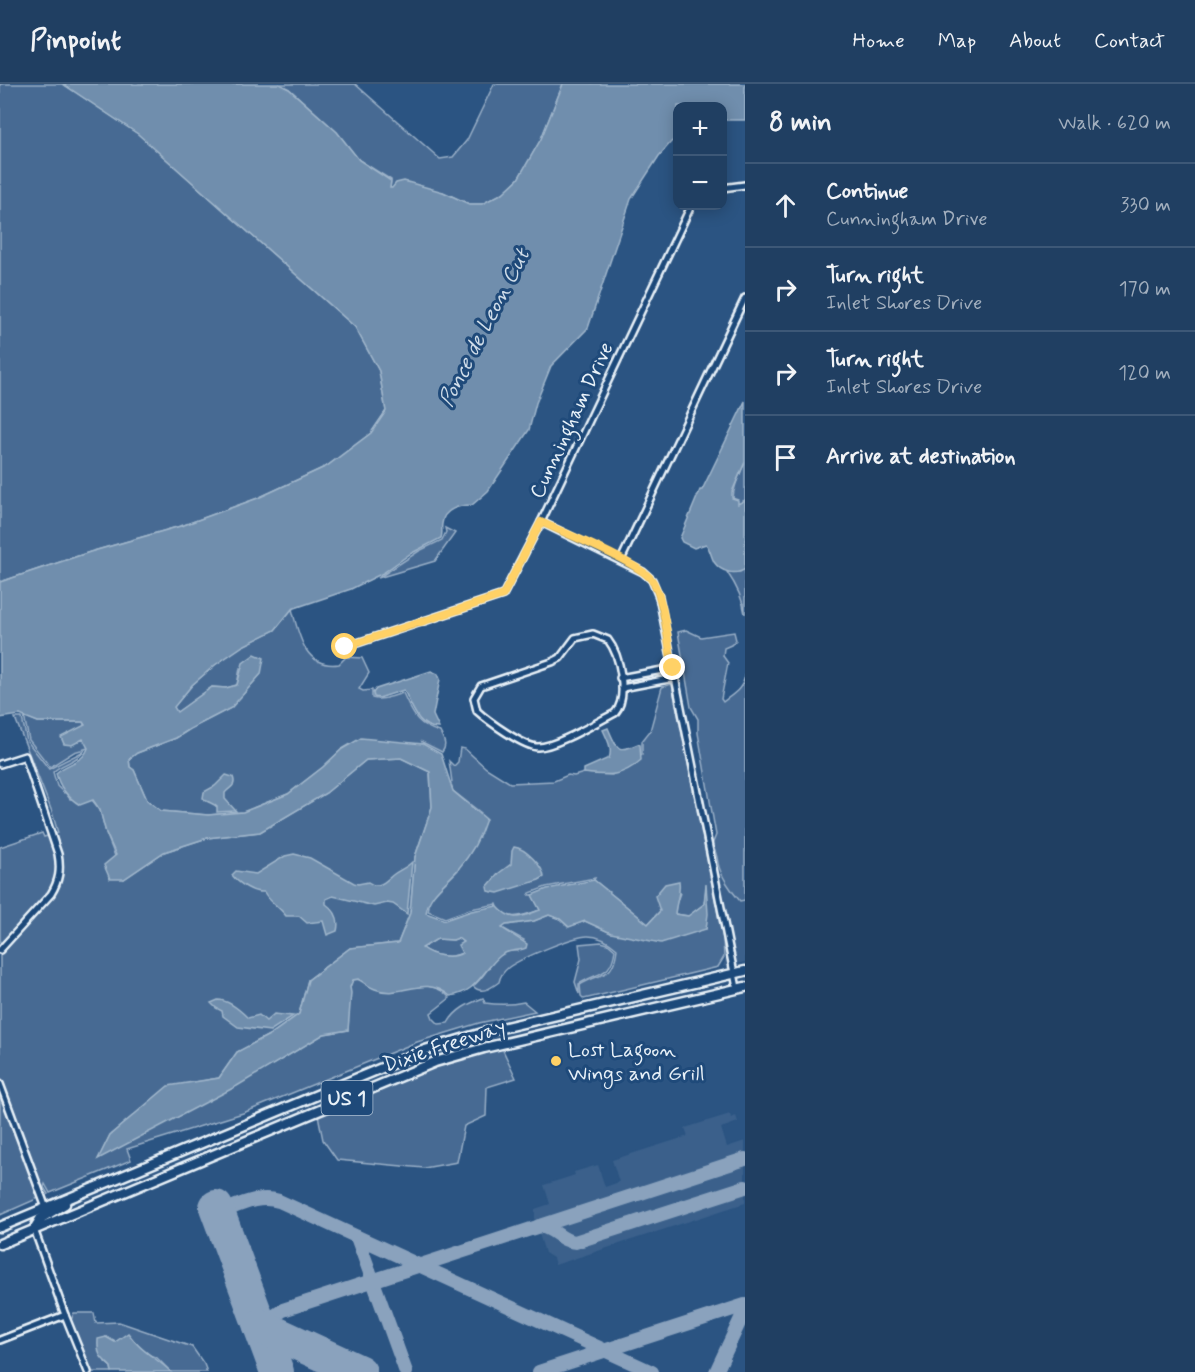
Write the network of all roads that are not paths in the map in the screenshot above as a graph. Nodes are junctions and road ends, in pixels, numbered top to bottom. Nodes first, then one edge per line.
1 (745, 185) edge
2 (727, 187) edge
3 (689, 210) edge
4 (745, 298) edge
5 (541, 522) junction
6 (621, 560) junction
7 (345, 647) dead end
8 (673, 668) junction
9 (620, 678) junction
10 (674, 678) junction
11 (622, 688) junction
12 (0, 764) edge
13 (0, 950) edge
14 (745, 971) edge
15 (734, 974) junction
16 (741, 988) edge
17 (0, 1084) edge
18 (76, 1195) junction
19 (46, 1208) junction
20 (12, 1222) junction
21 (0, 1227) edge
22 (34, 1229) junction
23 (0, 1244) edge
24 (64, 1315) junction
25 (0, 1340) edge
26 (88, 1372) edge

1 - 2 street
3 - 5 street, Cunningham Drive
4 - 6 street
5 - 6 street
5 - 7 street, Cunningham Drive
6 - 8 street
8 - 9 street
8 - 10 street
9 - 11 street
9 - 11 street
10 - 11 street
10 - 15 street
12 - 13 street
14 - 15 main road, Dixie Freeway / US 1
15 - 16 street
15 - 18 main road, Dixie Freeway / US 1
16 - 22 main road, Dixie Freeway / US 1
17 - 19 street
18 - 19 main road, Dixie Freeway / US 1
18 - 22 main road
19 - 20 main road, Dixie Freeway / US 1
20 - 21 main road, Dixie Freeway / US 1
20 - 22 main road
22 - 23 main road, Dixie Freeway / US 1
22 - 24 street
24 - 25 street
24 - 26 street

